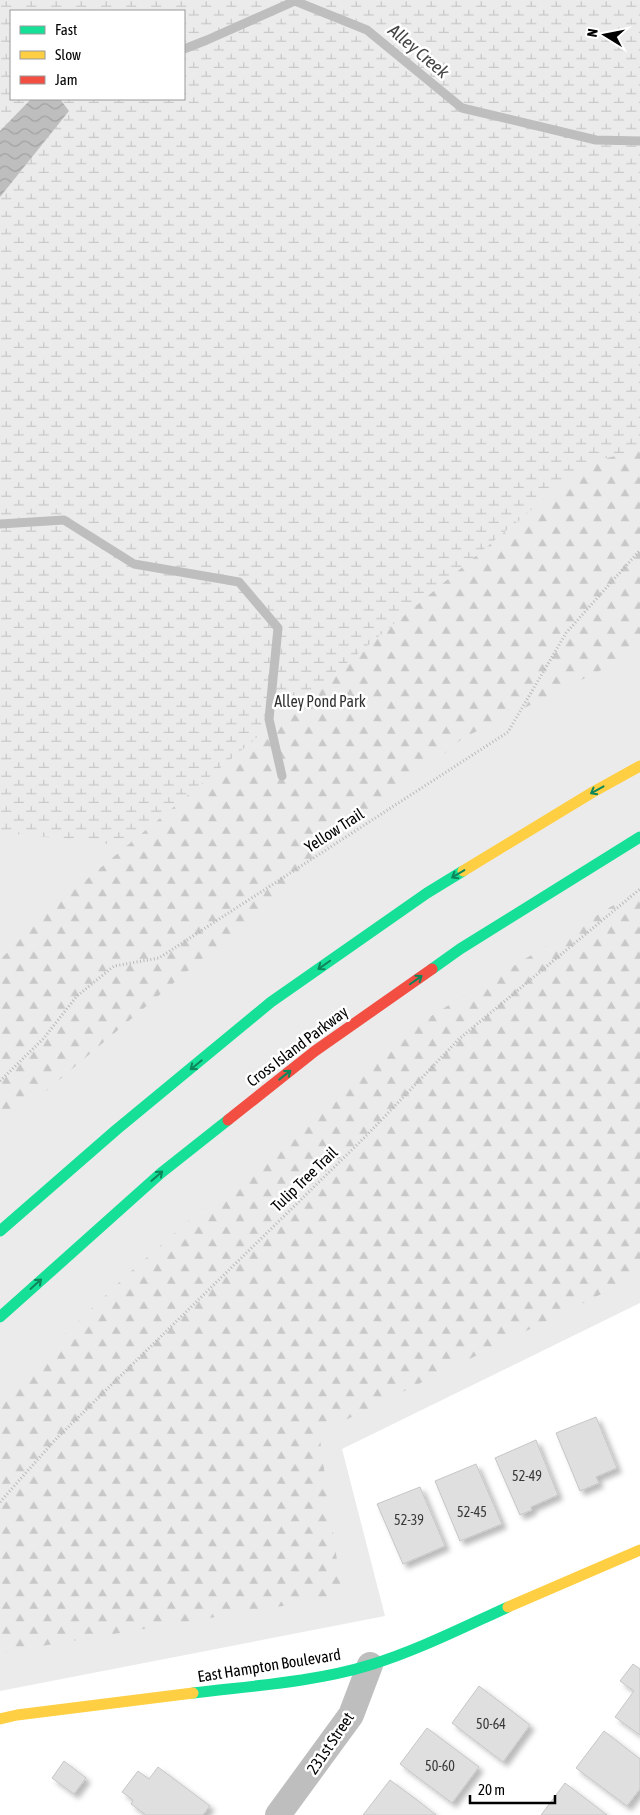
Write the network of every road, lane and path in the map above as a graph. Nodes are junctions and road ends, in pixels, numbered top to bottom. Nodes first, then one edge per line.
1 (640, 550) edge
2 (640, 766) edge
3 (640, 837) edge
4 (640, 889) edge
5 (0, 1081) edge
6 (0, 1230) edge
7 (0, 1317) edge
8 (0, 1502) edge
9 (640, 1550) edge
10 (370, 1665) junction
11 (0, 1719) edge
12 (278, 1815) edge

1 - 5 path, Yellow Trail
2 -> 6 main road
7 -> 3 main road, Cross Island Parkway
4 - 8 path, Tulip Tree Trail
9 - 10 main road, East Hampton Boulevard
10 - 11 main road, East Hampton Boulevard
10 - 12 street, 231st Street

